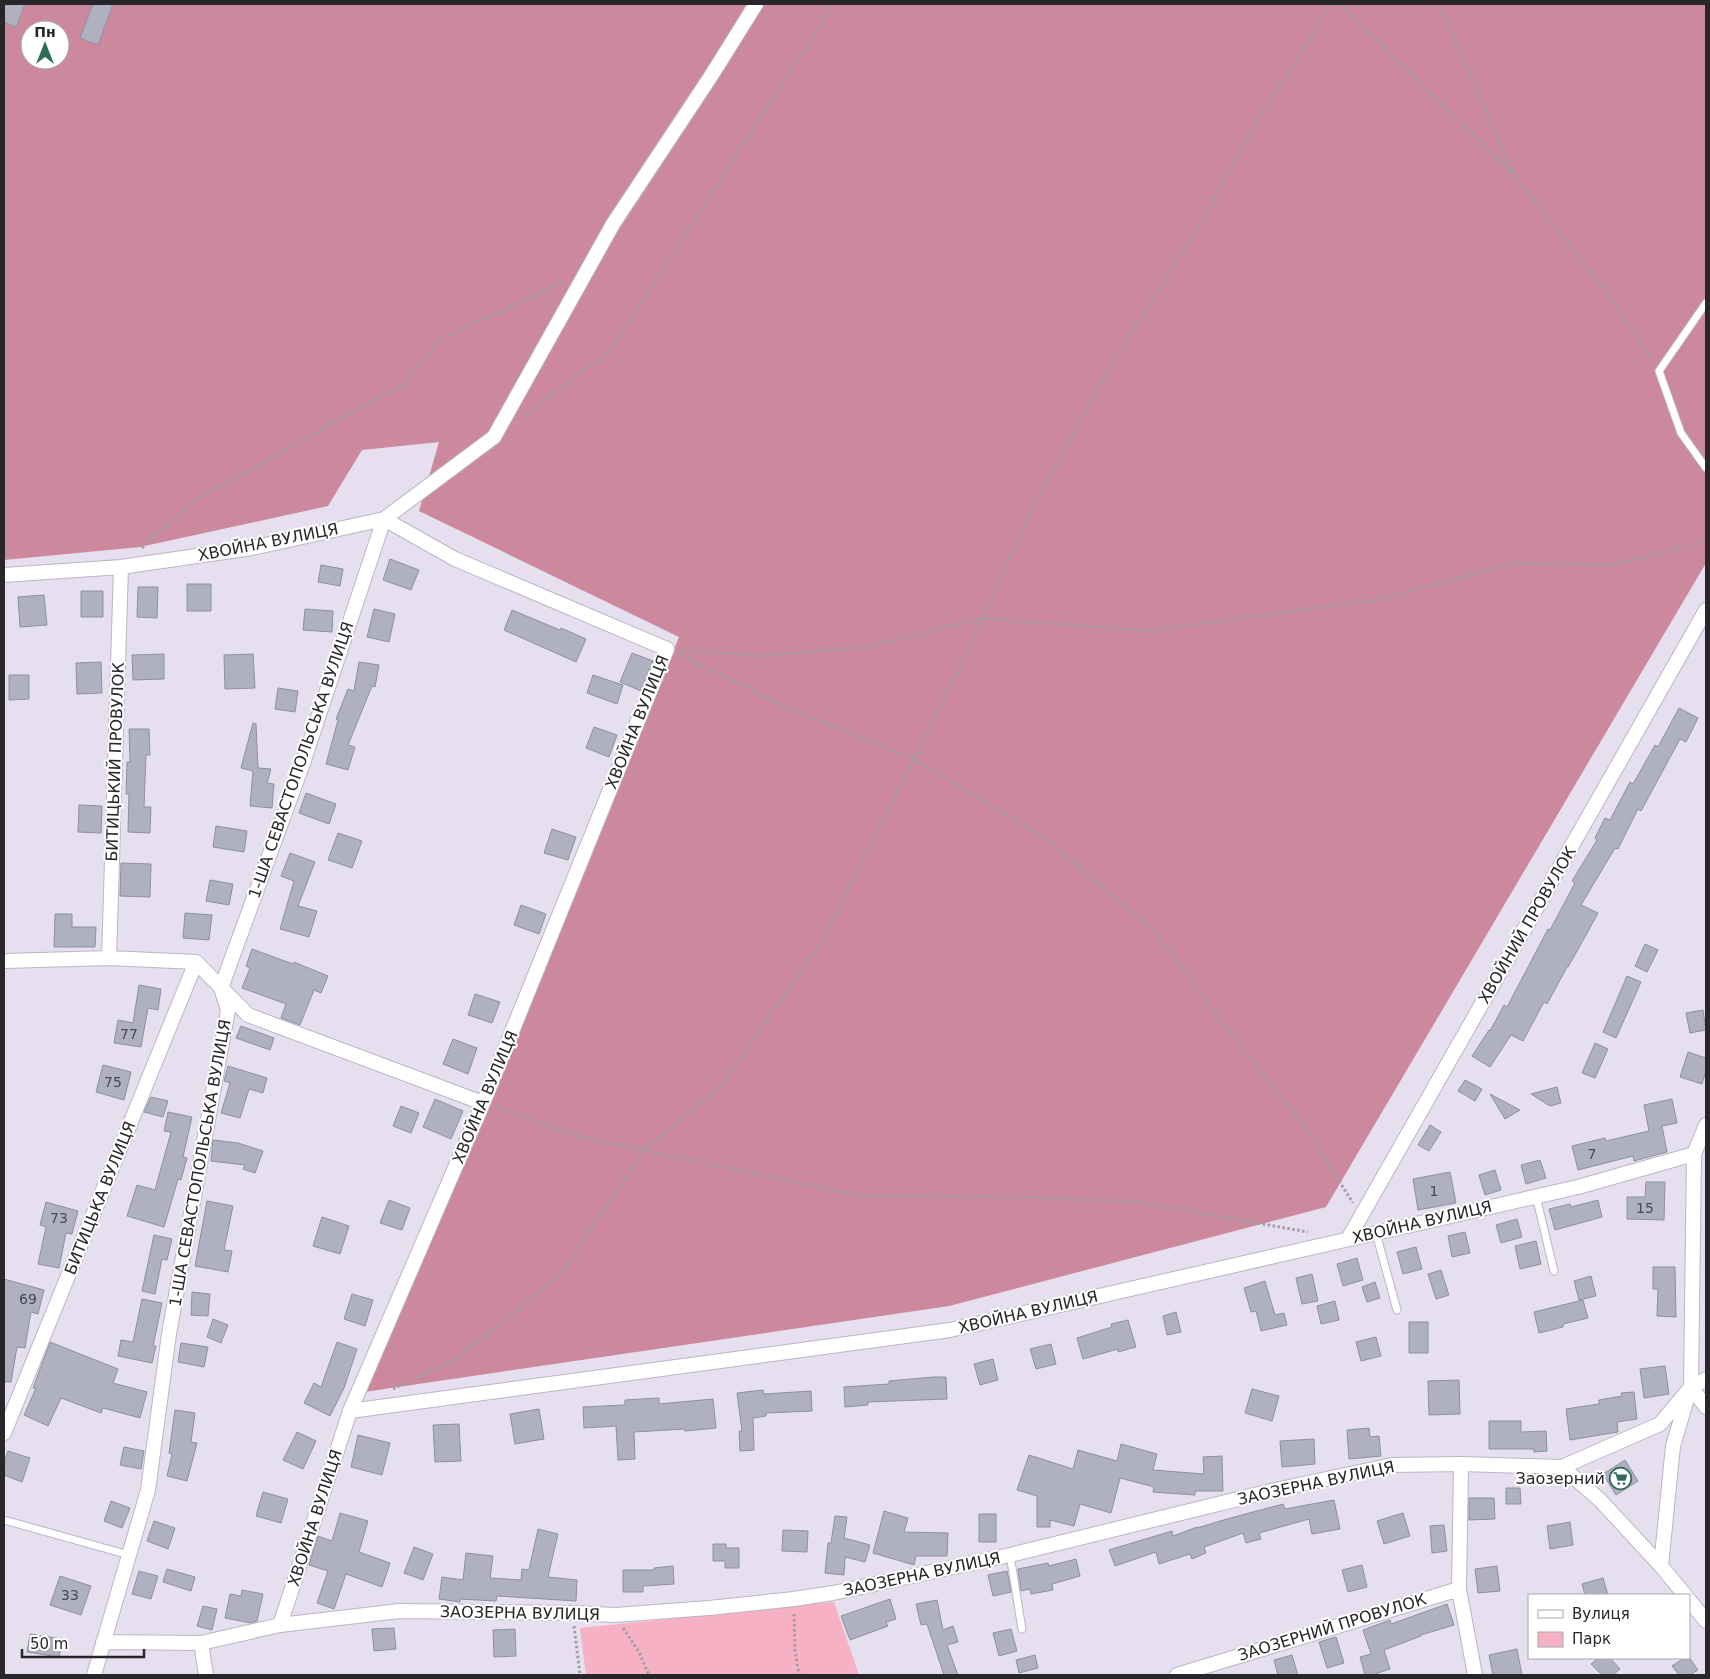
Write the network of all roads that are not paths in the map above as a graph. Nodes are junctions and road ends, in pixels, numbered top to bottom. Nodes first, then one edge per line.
1 (756, 4) edge
2 (1706, 303) edge
3 (1706, 468) edge
4 (384, 519) junction
5 (122, 567) junction
6 (4, 575) edge
7 (1706, 610) edge
8 (109, 958) junction
9 (4, 961) edge
10 (196, 962) junction
11 (221, 988) junction
12 (483, 1103) junction
13 (1706, 1125) edge
14 (1694, 1154) junction
15 (1536, 1196) junction
16 (1376, 1233) junction
17 (1348, 1240) junction
18 (1554, 1271) dead end
19 (1397, 1310) dead end
20 (1706, 1379) edge
21 (1691, 1387) junction
22 (1706, 1407) edge
23 (350, 1411) junction
24 (4, 1433) edge
25 (1461, 1464) junction
26 (1562, 1467) junction
27 (4, 1520) edge
28 (129, 1555) junction
29 (1010, 1555) junction
30 (1661, 1566) junction
31 (1459, 1588) junction
32 (1684, 1594) edge
33 (1690, 1601) edge
34 (1706, 1621) edge
35 (280, 1625) junction
36 (1022, 1629) dead end
37 (103, 1642) junction
38 (201, 1643) junction
39 (94, 1675) edge
40 (206, 1675) edge
41 (1177, 1675) edge
42 (1475, 1675) edge

1 - 4 street
2 - 3 lane
4 - 5 street, ХВОЙНА ВУЛИЦЯ
4 - 11 street, 1-ША СЕВАСТОПОЛЬСЬКА ВУЛИЦЯ
4 - 12 street, ХВОЙНА ВУЛИЦЯ
5 - 6 street, ХВОЙНА ВУЛИЦЯ
5 - 8 street, БИТИЦЬКИЙ ПРОВУЛОК
7 - 17 street, ХВОЙНИЙ ПРОВУЛОК
8 - 9 street
8 - 10 street
10 - 11 street
10 - 24 street, БИТИЦЬКА ВУЛИЦЯ
11 - 12 street
11 - 28 street, 1-ША СЕВАСТОПОЛЬСЬКА ВУЛИЦЯ
12 - 23 street, ХВОЙНА ВУЛИЦЯ
13 - 14 street
14 - 15 street, ХВОЙНА ВУЛИЦЯ
14 - 21 street
15 - 16 street, ХВОЙНА ВУЛИЦЯ
15 - 18 lane
16 - 17 street, ХВОЙНА ВУЛИЦЯ
16 - 19 lane
17 - 23 street, ХВОЙНА ВУЛИЦЯ
20 - 21 street, ЗАОЗЕРНА ВУЛИЦЯ
21 - 22 street
21 - 26 street, ЗАОЗЕРНА ВУЛИЦЯ
21 - 30 street
23 - 35 street, ХВОЙНА ВУЛИЦЯ
25 - 26 street, ЗАОЗЕРНА ВУЛИЦЯ
25 - 29 street, ЗАОЗЕРНА ВУЛИЦЯ
25 - 31 street
26 - 30 street
27 - 28 lane
28 - 37 street, 1-ША СЕВАСТОПОЛЬСЬКА ВУЛИЦЯ
29 - 35 street, ЗАОЗЕРНА ВУЛИЦЯ
29 - 36 lane
30 - 32 street
31 - 41 street, ЗАОЗЕРНИЙ ПРОВУЛОК
31 - 42 street
33 - 34 street
35 - 38 street, ЗАОЗЕРНА ВУЛИЦЯ
37 - 38 street, ЗАОЗЕРНА ВУЛИЦЯ
37 - 39 street, 1-ША СЕВАСТОПОЛЬСЬКА ВУЛИЦЯ
38 - 40 street

